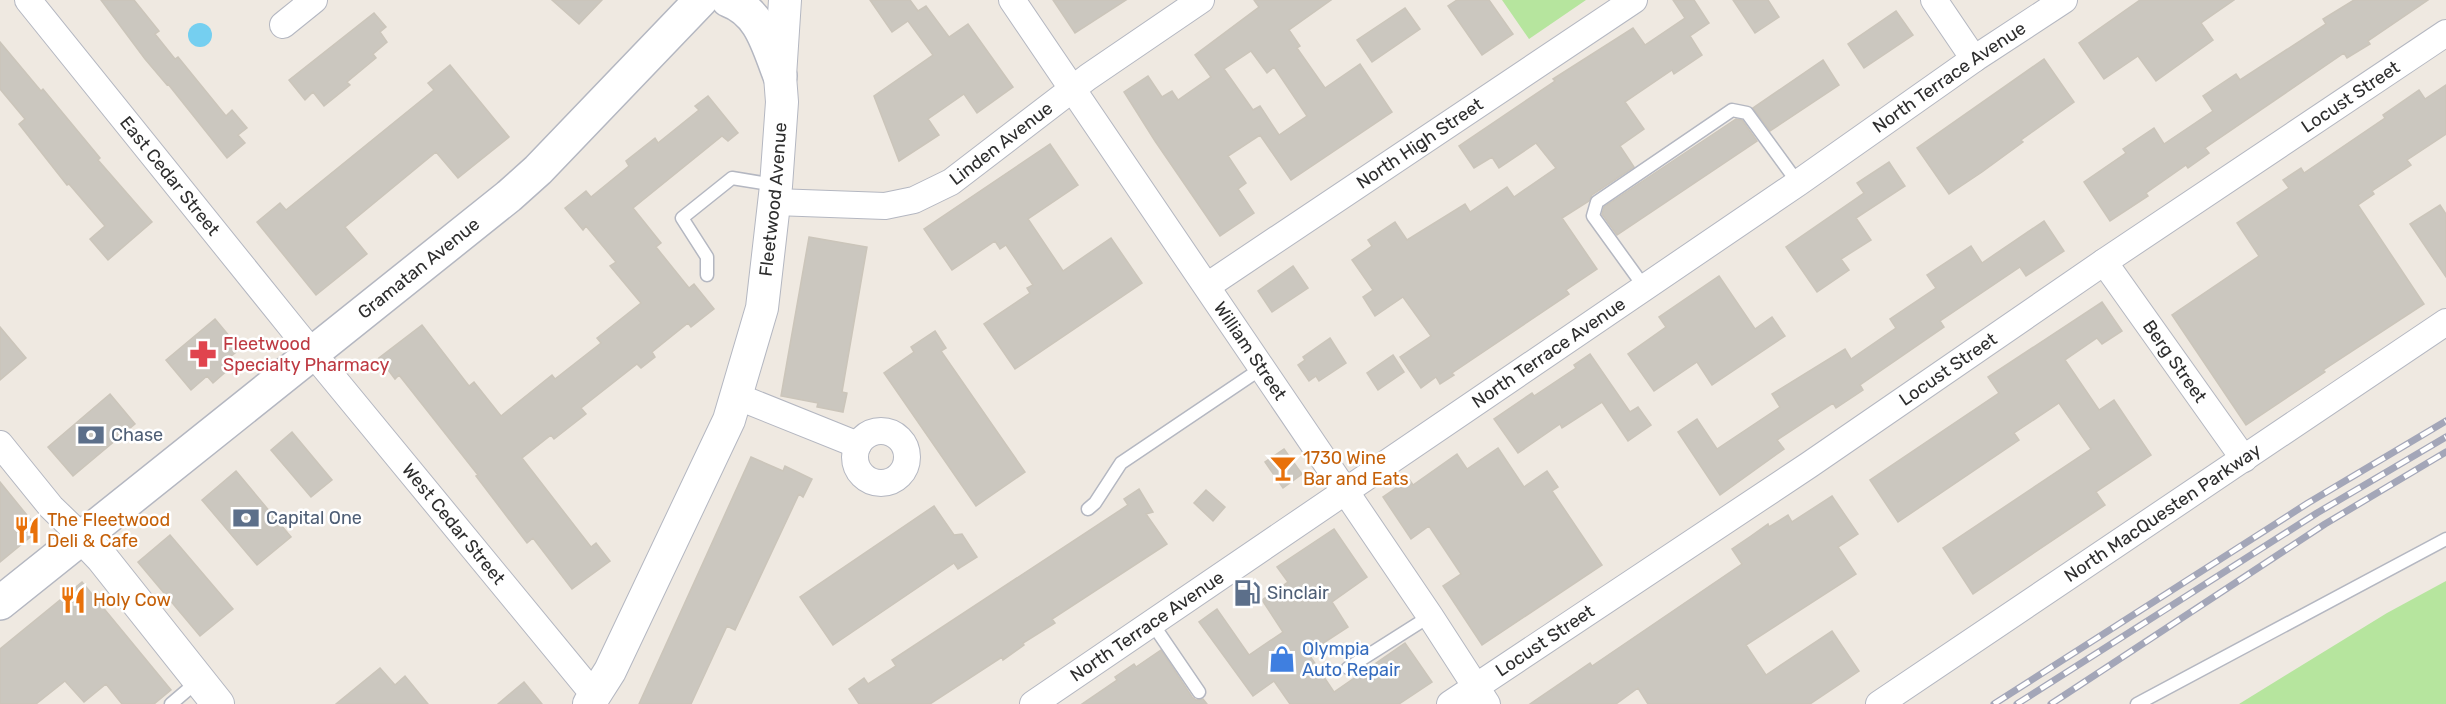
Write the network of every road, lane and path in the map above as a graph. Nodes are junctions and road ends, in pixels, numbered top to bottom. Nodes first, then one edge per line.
1 (28, 0) edge
2 (314, 0) edge
3 (701, 0) edge
4 (728, 0) edge
5 (785, 0) edge
6 (1012, 0) edge
7 (1201, 0) edge
8 (1634, 0) edge
9 (1934, 0) edge
10 (2064, 0) edge
11 (283, 25) dead end
12 (2446, 33) edge
13 (1974, 59) junction
14 (780, 76) junction
15 (1072, 88) junction
16 (1798, 183) junction
17 (776, 194) junction
18 (2104, 262) junction
19 (707, 275) dead end
20 (1207, 286) junction
21 (1645, 288) junction
22 (2446, 322) edge
23 (313, 353) junction
24 (1262, 368) junction
25 (736, 396) junction
26 (0, 444) edge
27 (858, 445) dead end
28 (2244, 459) junction
29 (1345, 491) junction
30 (1088, 509) dead end
31 (82, 537) junction
32 (2446, 539) edge
33 (0, 603) edge
34 (1430, 616) junction
35 (1152, 623) junction
36 (1348, 668) dead end
37 (208, 692) edge
38 (1199, 692) dead end
39 (1481, 695) edge
40 (592, 700) edge
41 (171, 704) edge
42 (1033, 704) edge
43 (1450, 704) edge
44 (1879, 704) edge
45 (2137, 704) edge

1 - 23 street, East Cedar Street
2 - 11 street
3 - 23 main road, Gramatan Avenue
4 - 14 main road
5 - 14 street, Fleetwood Avenue
6 - 15 street, William Street
7 - 15 street, Linden Avenue
8 - 20 street, North High Street
9 - 13 street
10 - 13 street, North Terrace Avenue
12 - 18 street, Locust Street
13 - 16 street, North Terrace Avenue
14 - 17 street, Fleetwood Avenue
15 - 17 street, Linden Avenue
15 - 20 street, William Street
16 - 21 street, North Terrace Avenue
16 - 21 lane
17 - 19 lane
17 - 25 street, Fleetwood Avenue
18 - 28 street, Berg Street
18 - 39 street, Locust Street
20 - 24 street, William Street
21 - 29 street, North Terrace Avenue
22 - 28 street, North MacQuesten Parkway
23 - 31 main road, Gramatan Avenue
23 - 40 street, West Cedar Street
24 - 29 street, William Street
24 - 30 lane
25 - 27 street
25 - 40 street, Fleetwood Avenue
26 - 31 street
28 - 44 street, North MacQuesten Parkway
29 - 34 street, William Street
29 - 35 street, North Terrace Avenue
31 - 33 main road, Gramatan Avenue
31 - 37 street
32 - 45 lane
34 - 36 lane
34 - 39 street, William Street
35 - 38 lane
35 - 42 street, North Terrace Avenue
37 - 41 lane
39 - 43 street, Locust Street

